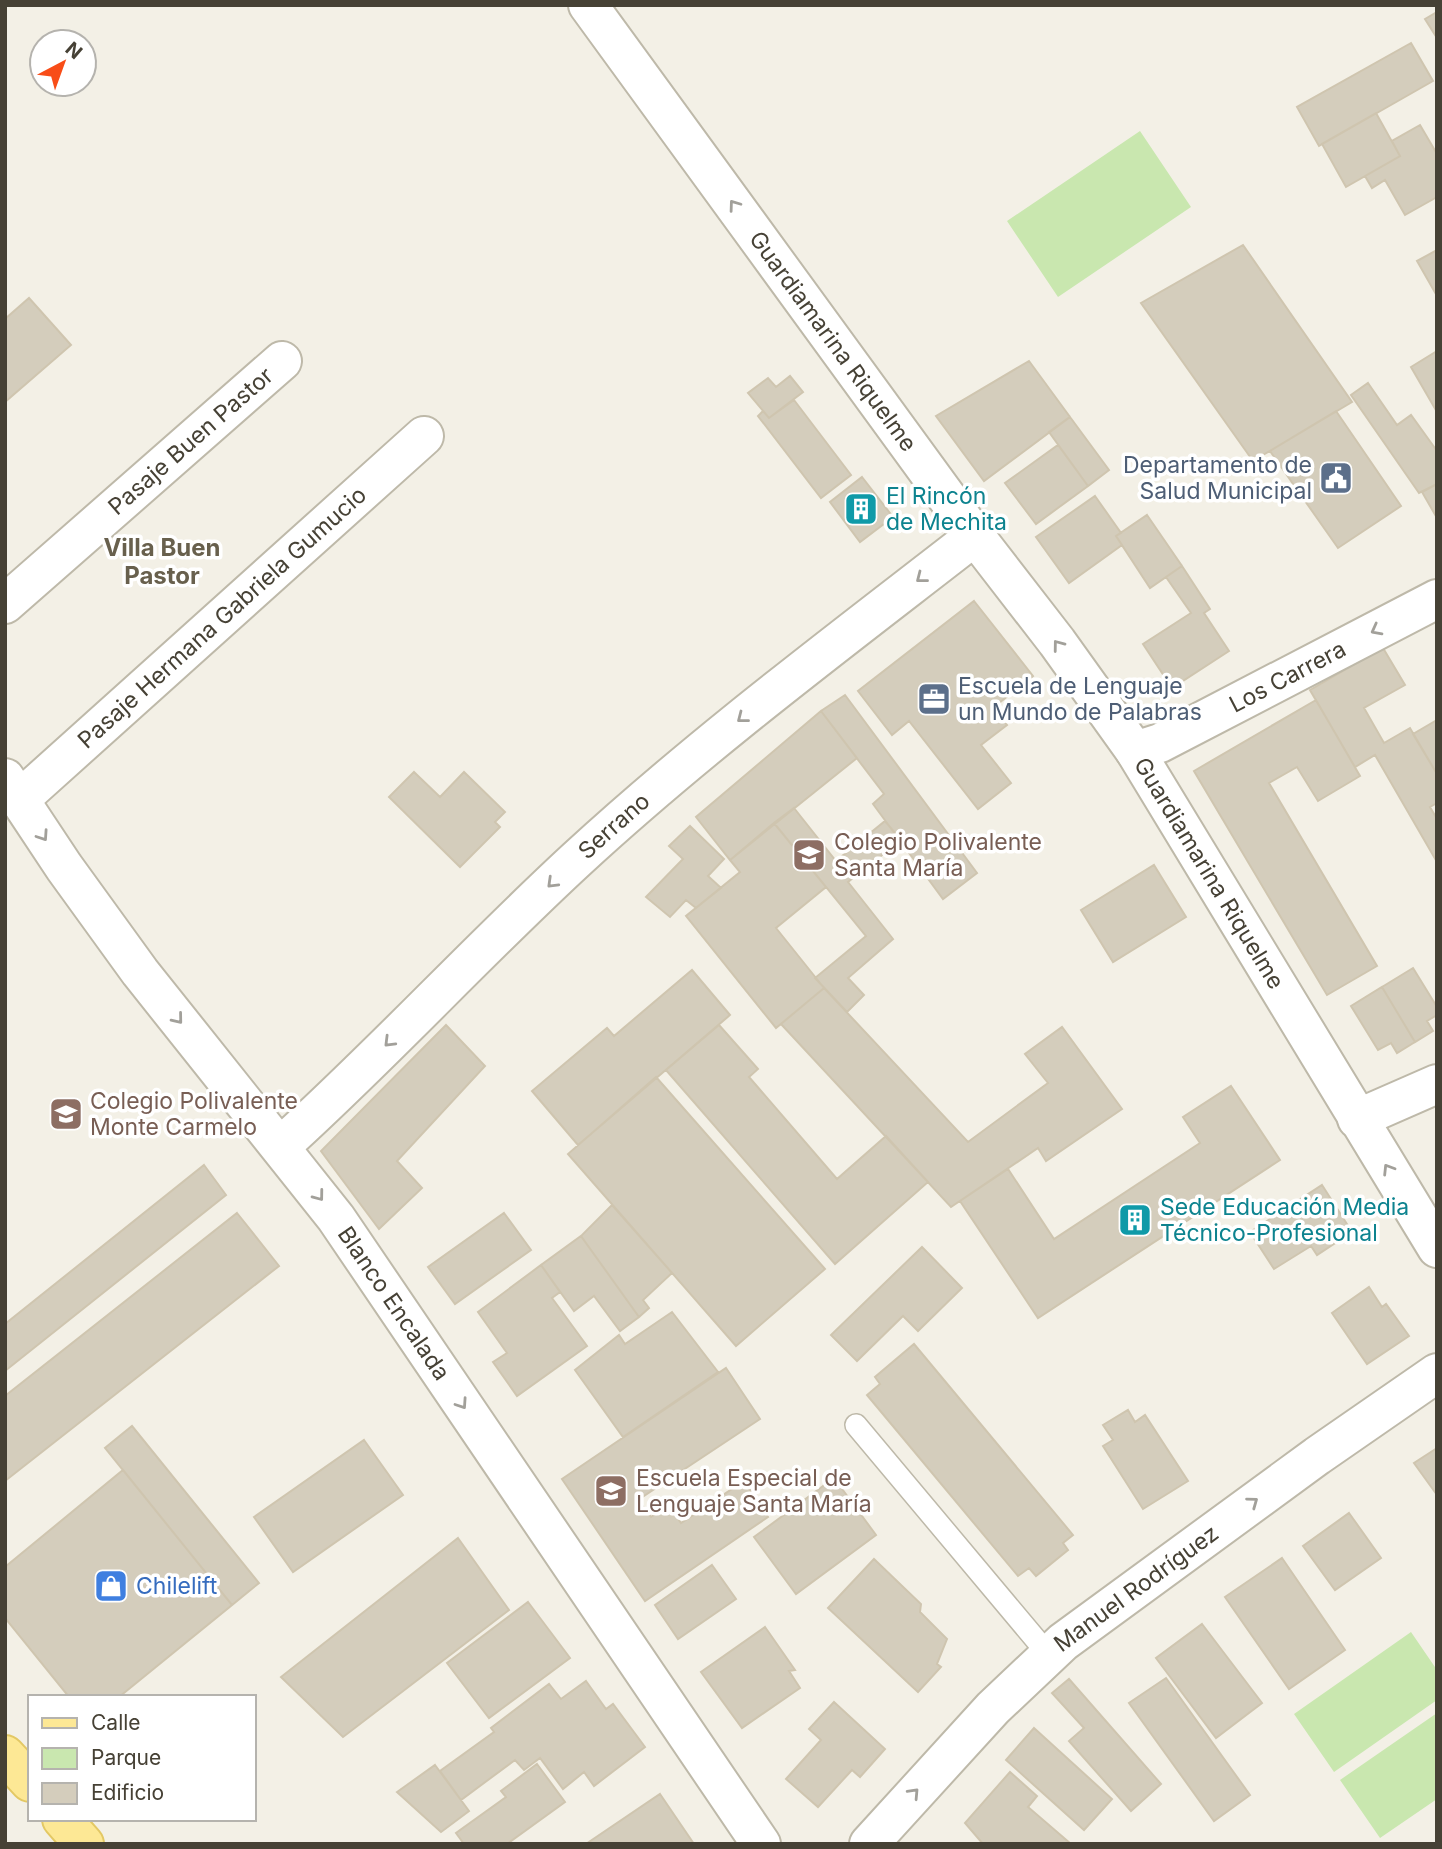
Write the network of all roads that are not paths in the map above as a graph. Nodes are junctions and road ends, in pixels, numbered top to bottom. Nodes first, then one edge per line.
1 (588, 5) edge
2 (282, 361) dead end
3 (424, 436) dead end
4 (975, 536) junction
5 (1437, 599) edge
6 (5, 604) edge
7 (1135, 751) junction
8 (12, 789) edge
9 (1437, 1084) edge
10 (1357, 1119) junction
11 (281, 1146) junction
12 (1437, 1248) edge
13 (1437, 1373) edge
14 (856, 1425) dead end
15 (1048, 1654) junction
16 (5, 1755) edge
17 (28, 1780) edge
18 (64, 1821) edge
19 (84, 1844) edge
20 (761, 1844) edge
21 (869, 1844) edge

4 -> 1 street, Guardiamarina Riquelme
2 - 6 street, Pasaje Buen Pastor
3 - 8 street, Pasaje Hermana Gabriela Gumucio
7 -> 4 street, Guardiamarina Riquelme
4 -> 11 street, Serrano
5 -> 7 street, Los Carrera
7 - 10 street, Guardiamarina Riquelme
8 -> 11 street, Blanco Encalada
9 - 10 street
12 -> 10 street, Guardiamarina Riquelme
11 -> 20 street, Blanco Encalada
15 -> 13 street, Manuel Rodríguez
14 - 15 lane
21 -> 15 street, Manuel Rodríguez
16 - 17 main road
18 - 19 main road

